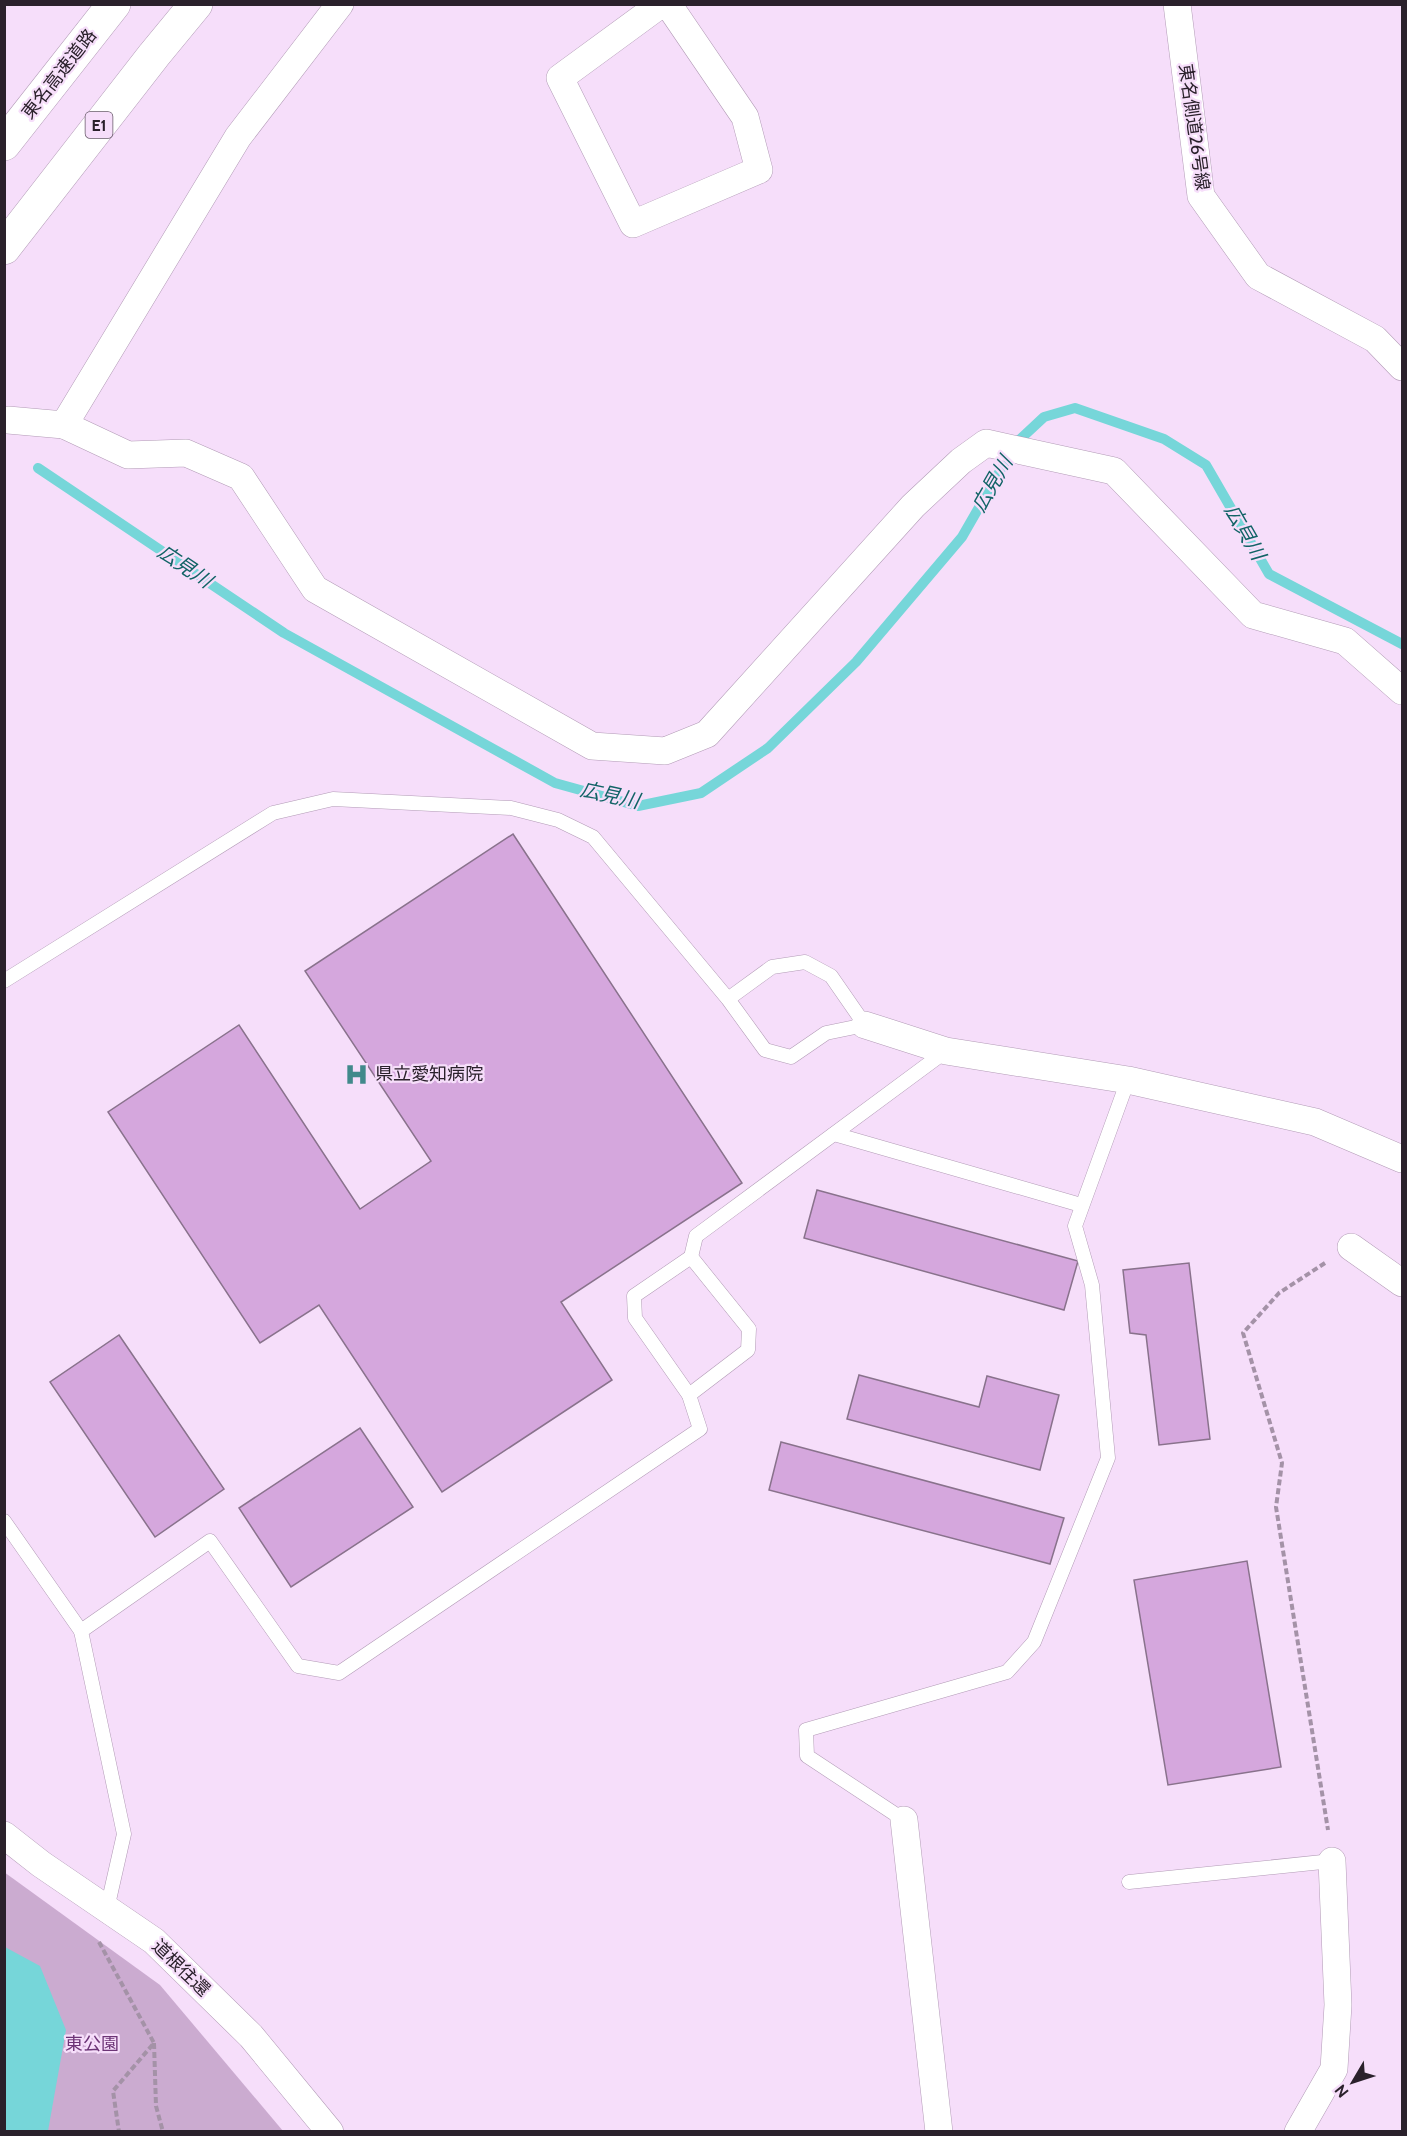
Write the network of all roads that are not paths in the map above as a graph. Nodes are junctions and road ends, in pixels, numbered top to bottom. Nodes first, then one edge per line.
1 (114, 4) edge
2 (196, 4) edge
3 (340, 4) edge
4 (662, 4) edge
5 (668, 4) edge
6 (1178, 4) edge
7 (4, 144) edge
8 (4, 248) edge
9 (1402, 367) edge
10 (8, 420) dead end
11 (64, 425) junction
12 (1402, 691) edge
13 (4, 981) edge
14 (728, 999) junction
15 (865, 1025) junction
16 (946, 1052) junction
17 (1128, 1080) junction
18 (834, 1134) junction
19 (1402, 1159) edge
20 (1081, 1205) junction
21 (1351, 1246) road end
22 (691, 1257) junction
23 (1402, 1283) edge
24 (689, 1395) junction
25 (4, 1521) edge
26 (81, 1631) junction
27 (904, 1820) joint
28 (4, 1835) edge
29 (1332, 1861) joint
30 (1129, 1882) dead end
31 (106, 1909) junction
32 (330, 2132) edge
33 (939, 2132) edge
34 (1298, 2132) edge

1 - 7 highway, 東名高速道路
2 - 8 highway, E1
3 - 11 street
4 - 5 street
6 - 9 street, 東名側道26号線
10 - 11 street
11 - 12 street
13 - 14 lane
14 - 15 lane
14 - 15 lane
15 - 16 street
16 - 17 street
16 - 18 lane
17 - 19 street
17 - 20 lane
18 - 20 lane
18 - 22 lane
20 - 27 lane
21 - 23 street
22 - 24 lane
22 - 24 lane
24 - 26 lane
25 - 26 lane
26 - 31 lane
27 - 33 street
28 - 31 street, 道根往還
29 - 30 lane
29 - 34 street
31 - 32 street, 道根往還

